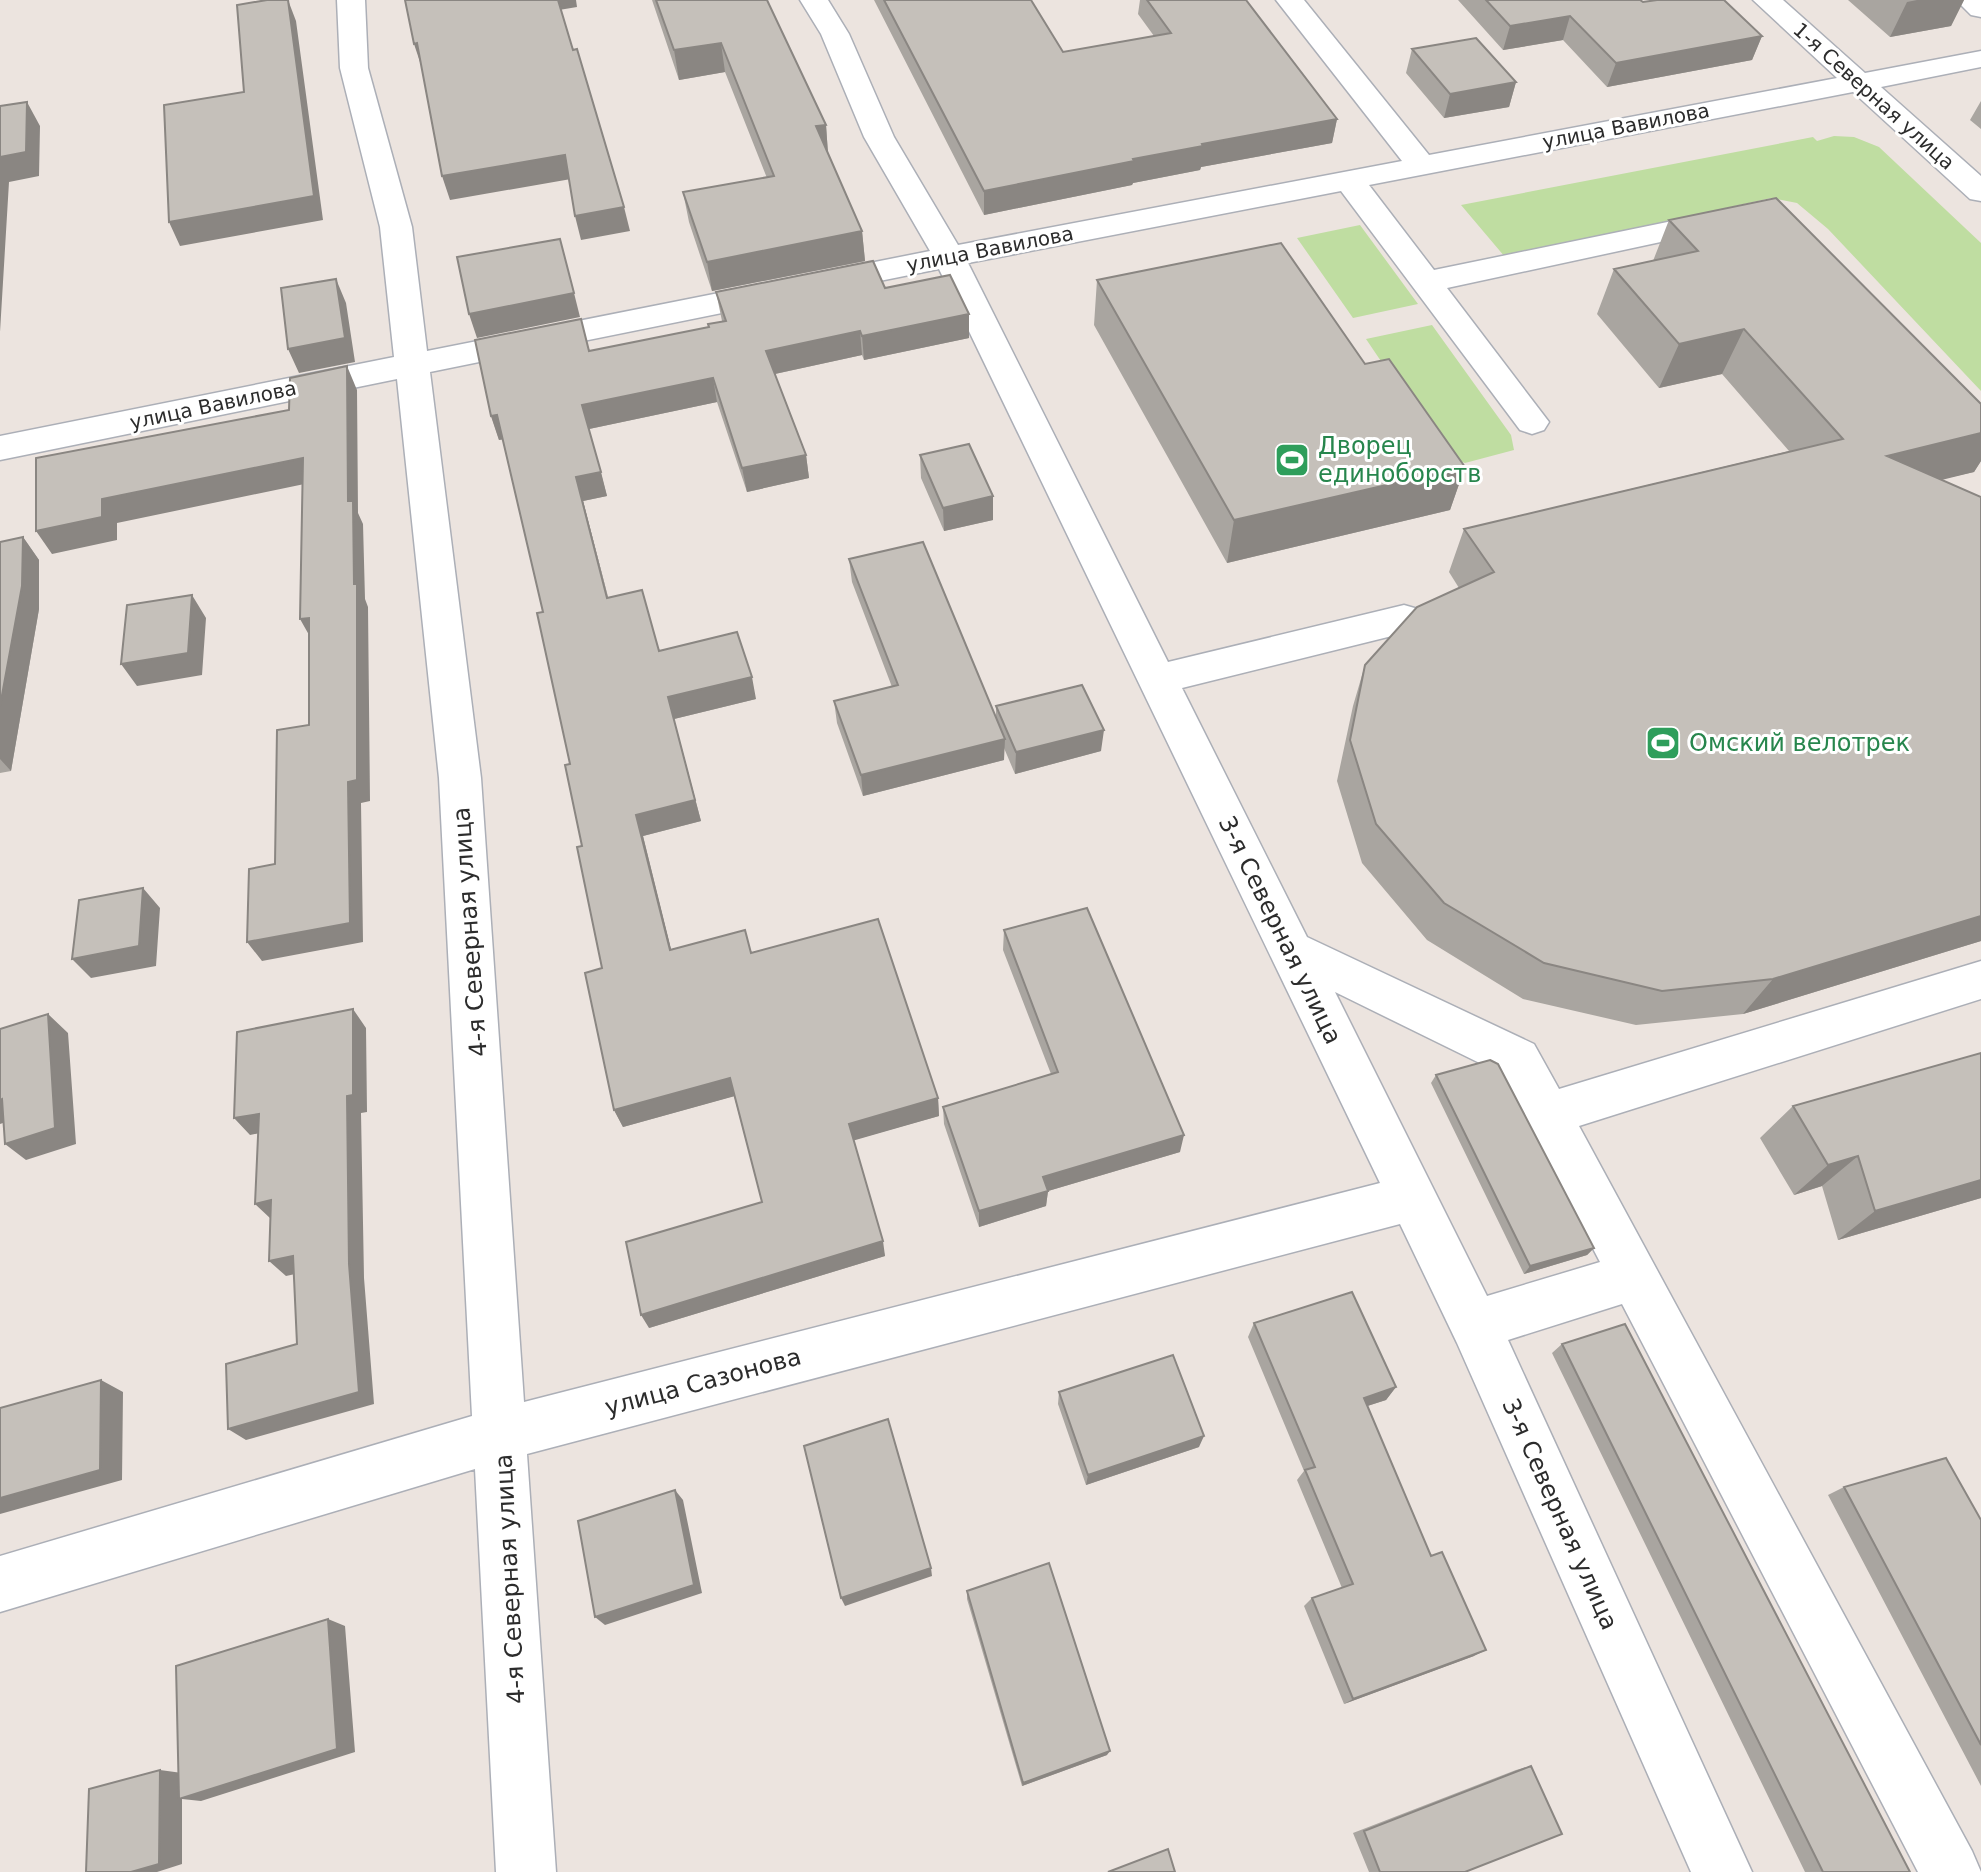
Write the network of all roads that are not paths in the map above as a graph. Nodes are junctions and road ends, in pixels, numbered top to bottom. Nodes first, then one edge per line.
1 (351, 0) edge
2 (814, 0) edge
3 (1290, 0) edge
4 (1767, 0) edge
5 (1970, 0) edge
6 (1981, 9) edge
7 (1981, 59) edge
8 (1859, 82) junction
9 (1421, 165) junction
10 (1348, 179) junction
11 (1981, 192) edge
12 (1748, 215) edge
13 (949, 257) junction
14 (1426, 282) junction
15 (414, 364) junction
16 (1532, 422) dead end
17 (0, 448) edge
18 (1404, 619) edge
19 (1159, 679) junction
20 (1289, 949) junction
21 (1981, 980) edge
22 (1548, 1114) junction
23 (1412, 1198) junction
24 (1634, 1276) junction
25 (1475, 1325) junction
26 (502, 1434) junction
27 (0, 1584) edge
28 (526, 1872) edge
29 (1722, 1872) edge
30 (1951, 1872) edge

1 - 15 street, 4-я Северная улица
2 - 13 street, 3-я Северная улица
3 - 9 street
4 - 8 street, 1-я Северная улица
5 - 6 street
7 - 8 street, улица Вавилова
8 - 9 street, улица Вавилова
8 - 11 street, 1-я Северная улица
9 - 10 street, улица Вавилова
10 - 13 street, улица Вавилова
10 - 14 street
12 - 14 street
13 - 15 street, улица Вавилова
13 - 19 street, 3-я Северная улица
14 - 16 street
15 - 17 street, улица Вавилова
15 - 26 street, 4-я Северная улица
18 - 19 street
19 - 20 street, 3-я Северная улица
20 - 22 street
20 - 23 street, 3-я Северная улица
21 - 22 street
22 - 24 street
23 - 25 street, 3-я Северная улица
23 - 26 street, улица Сазонова
24 - 25 street
24 - 30 street
25 - 29 street, 3-я Северная улица
26 - 27 street, улица Сазонова
26 - 28 street, 4-я Северная улица

